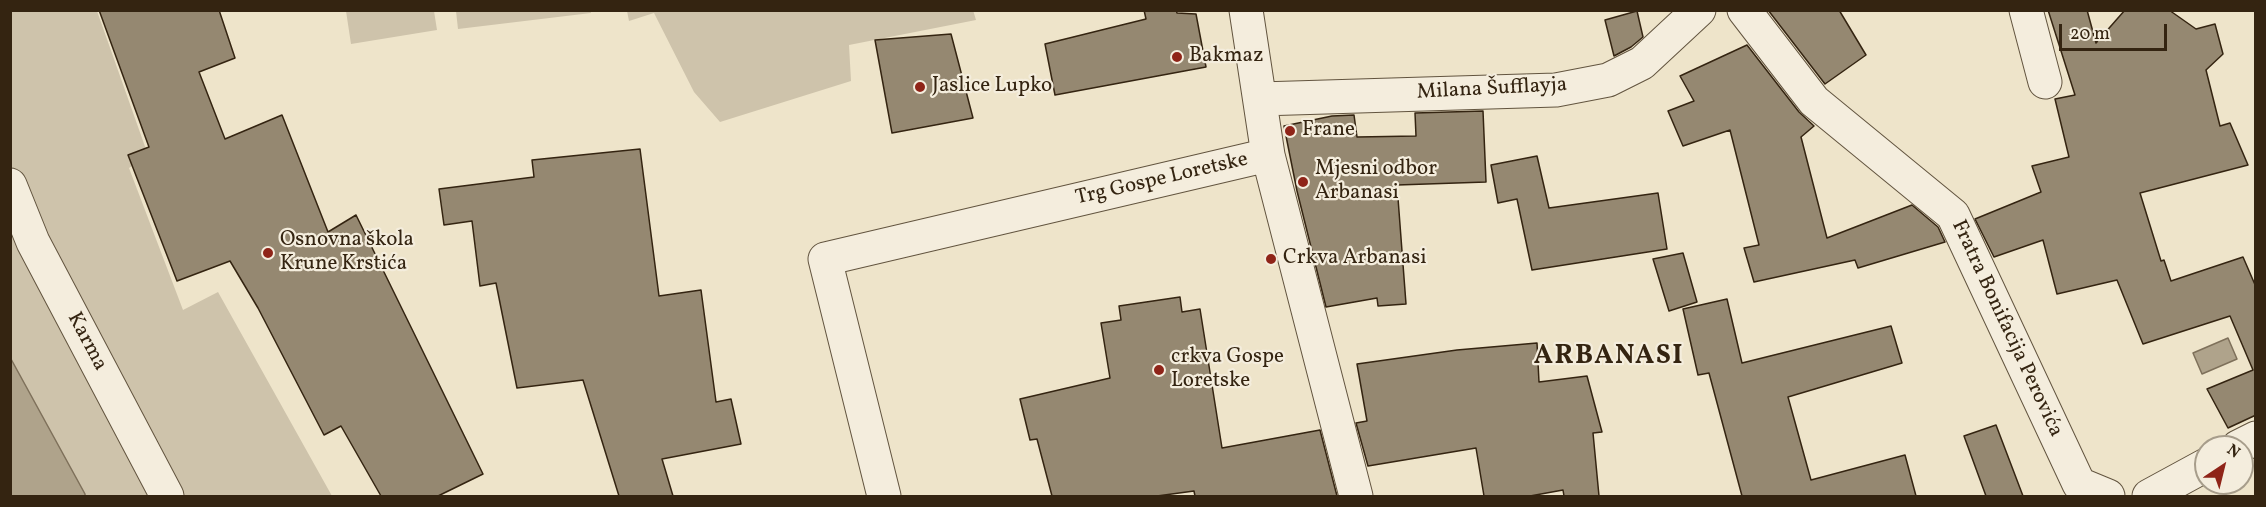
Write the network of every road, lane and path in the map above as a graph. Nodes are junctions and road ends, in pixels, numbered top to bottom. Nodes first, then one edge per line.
1 (1246, 10) edge
2 (1699, 10) edge
3 (1744, 10) edge
4 (2026, 10) edge
5 (2045, 82) dead end
6 (1260, 99) junction
7 (1268, 155) junction
8 (10, 185) edge
9 (2194, 472) edge
10 (167, 496) edge
11 (884, 496) edge
12 (1356, 496) edge
13 (2108, 496) edge
14 (2149, 496) edge

1 - 6 street
2 - 6 street, Milana Šufflayja
3 - 13 street, Fratra Bonifacija Perovića
4 - 5 street
6 - 7 street
7 - 11 street, Trg Gospe Loretske
7 - 12 street, Trg Gospe Loretske
8 - 10 street, Karma
9 - 14 street

